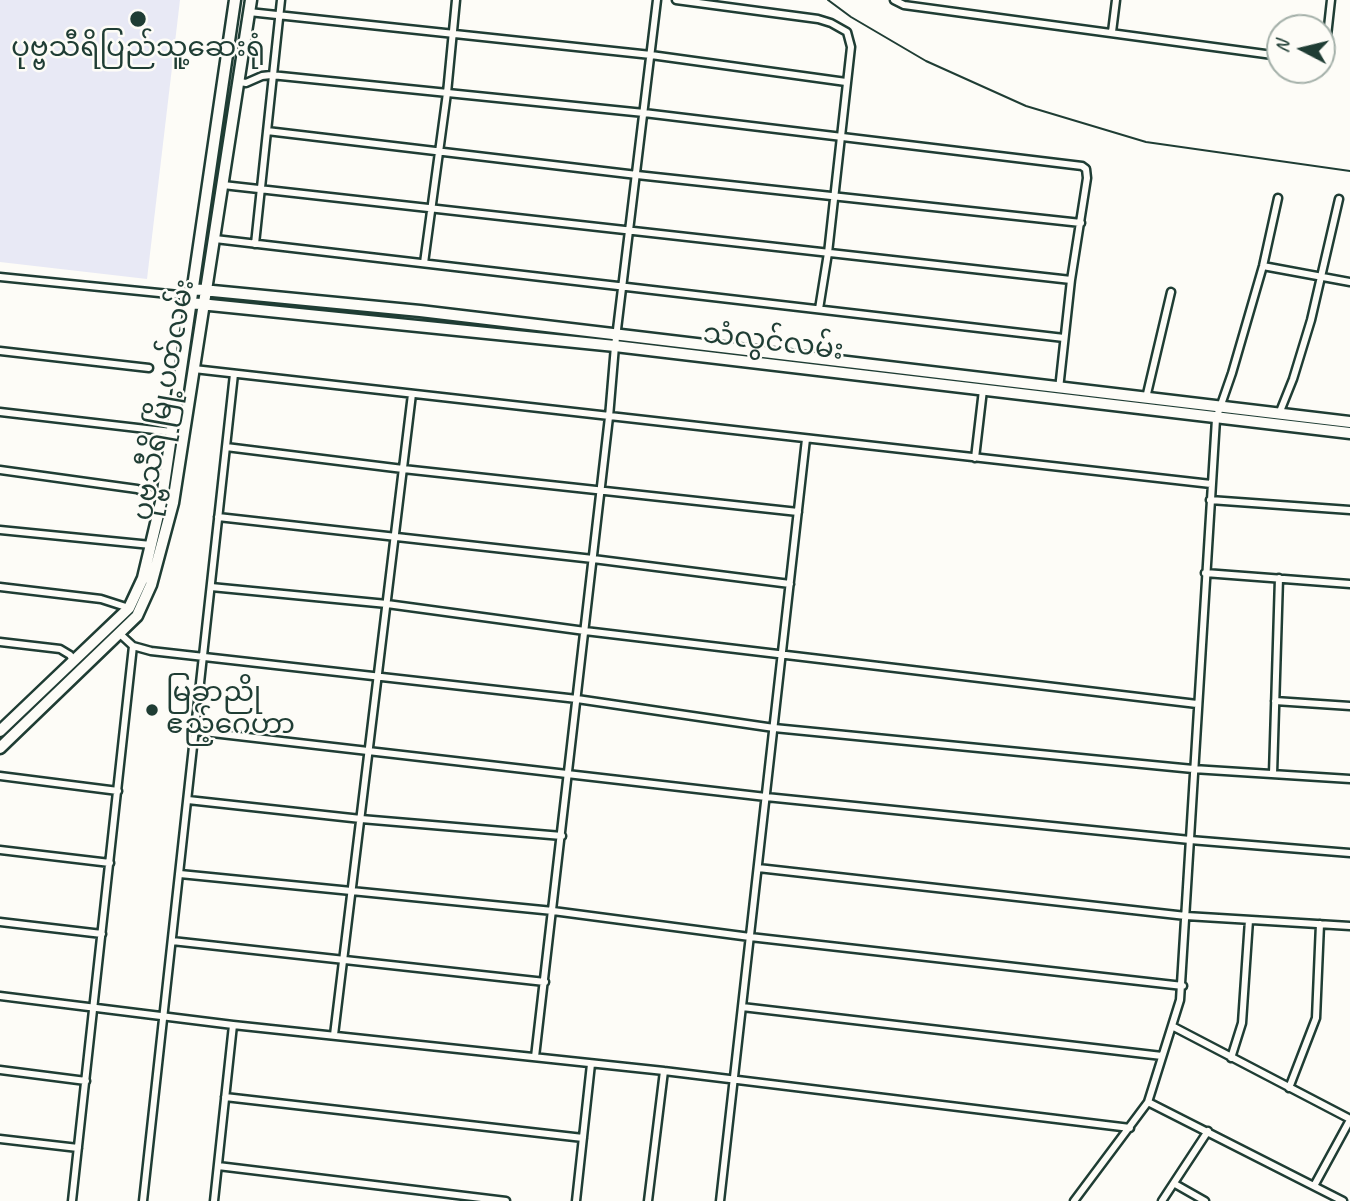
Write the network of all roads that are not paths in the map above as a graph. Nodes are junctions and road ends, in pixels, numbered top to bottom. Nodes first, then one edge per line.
1 (235, 0) edge
2 (251, 0) edge
3 (281, 0) edge
4 (456, 0) edge
5 (657, 0) edge
6 (676, 0) edge
7 (894, 0) edge
8 (1116, 0) edge
9 (904, 3) edge
10 (249, 12) junction
11 (279, 15) junction
12 (1112, 32) junction
13 (452, 33) junction
14 (1266, 54) edge
15 (651, 55) junction
16 (271, 75) junction
17 (240, 82) junction
18 (846, 82) junction
19 (447, 93) junction
20 (644, 113) junction
21 (267, 131) junction
22 (841, 136) junction
23 (439, 151) junction
24 (636, 175) junction
25 (223, 184) junction
26 (261, 189) junction
27 (834, 196) junction
28 (1278, 198) dead end
29 (1339, 199) dead end
30 (433, 208) junction
31 (1081, 223) junction
32 (630, 231) junction
33 (215, 239) junction
34 (255, 244) junction
35 (828, 253) junction
36 (424, 263) junction
37 (1263, 266) junction
38 (0, 277) edge
39 (1322, 278) junction
40 (1071, 280) junction
41 (1350, 282) edge
42 (623, 286) junction
43 (191, 289) junction
44 (207, 291) junction
45 (1171, 292) dead end
46 (179, 295) junction
47 (190, 303) junction
48 (205, 306) junction
49 (819, 309) junction
50 (618, 334) junction
51 (1064, 338) junction
52 (615, 346) junction
53 (0, 351) edge
54 (149, 368) dead end
55 (194, 369) junction
56 (234, 374) junction
57 (1059, 388) junction
58 (983, 390) junction
59 (412, 394) junction
60 (1146, 398) junction
61 (1058, 400) junction
62 (1221, 407) junction
63 (0, 412) edge
64 (1279, 414) junction
65 (609, 417) junction
66 (1216, 419) junction
67 (1350, 422) edge
68 (172, 432) junction
69 (1350, 433) edge
70 (806, 439) junction
71 (226, 447) junction
72 (975, 458) junction
73 (403, 469) junction
74 (0, 470) edge
75 (1210, 484) junction
76 (601, 489) junction
77 (162, 498) junction
78 (1210, 500) junction
79 (173, 503) junction
80 (1350, 510) edge
81 (798, 512) junction
82 (218, 517) junction
83 (0, 530) edge
84 (395, 537) junction
85 (151, 545) junction
86 (593, 559) junction
87 (1205, 573) junction
88 (1279, 578) junction
89 (790, 584) junction
90 (1350, 584) edge
91 (0, 587) edge
92 (211, 587) junction
93 (387, 604) junction
94 (130, 608) junction
95 (585, 631) junction
96 (120, 634) junction
97 (0, 642) edge
98 (133, 646) junction
99 (782, 655) junction
100 (203, 658) junction
101 (74, 662) junction
102 (378, 676) junction
103 (577, 699) junction
104 (1275, 701) junction
105 (1197, 704) junction
106 (1350, 706) edge
107 (774, 728) junction
108 (1, 730) edge
109 (195, 731) junction
110 (12, 738) junction
111 (0, 748) edge
112 (369, 751) junction
113 (1194, 769) junction
114 (1273, 774) junction
115 (568, 775) junction
116 (0, 776) edge
117 (1350, 779) edge
118 (118, 791) junction
119 (766, 797) junction
120 (188, 800) junction
121 (360, 819) junction
122 (562, 836) junction
123 (1190, 840) junction
124 (0, 850) edge
125 (1350, 853) edge
126 (110, 863) junction
127 (758, 868) junction
128 (180, 874) junction
129 (352, 892) junction
130 (553, 911) junction
131 (1186, 916) junction
132 (1249, 920) junction
133 (0, 922) edge
134 (1320, 924) junction
135 (1350, 926) edge
136 (102, 934) junction
137 (750, 937) junction
138 (173, 941) junction
139 (343, 961) junction
140 (545, 982) junction
141 (1183, 986) junction
142 (0, 996) edge
143 (742, 1007) junction
144 (94, 1009) junction
145 (164, 1017) junction
146 (233, 1025) junction
147 (1172, 1027) junction
148 (334, 1035) junction
149 (1162, 1056) junction
150 (535, 1057) junction
151 (1231, 1058) junction
152 (591, 1064) junction
153 (0, 1070) edge
154 (664, 1071) junction
155 (86, 1081) junction
156 (734, 1081) junction
157 (1289, 1088) junction
158 (225, 1097) junction
159 (1148, 1102) junction
160 (1350, 1120) edge
161 (1130, 1128) junction
162 (1208, 1131) junction
163 (583, 1138) junction
164 (0, 1139) edge
165 (78, 1147) junction
166 (218, 1166) junction
167 (1175, 1184) junction
168 (1314, 1186) junction
169 (72, 1201) edge
170 (143, 1201) edge
171 (214, 1201) edge
172 (506, 1201) edge
173 (576, 1201) edge
174 (648, 1201) edge
175 (720, 1201) edge
176 (1074, 1201) edge
177 (1162, 1201) edge
178 (1205, 1201) edge
179 (1343, 1201) edge

1 - 43 main road, ပုဗ္ဗသီရိ မြို့ပတ်လမ်း
2 - 10 main road, ပုဗ္ဗသီရိ မြို့ပတ်လမ်း
3 - 11 street
4 - 13 street
5 - 15 street
6 - 18 street
7 - 9 street
8 - 12 street
9 - 12 street
10 - 11 street
10 - 17 main road, ပုဗ္ဗသီရိ မြို့ပတ်လမ်း
11 - 13 street
11 - 16 street
12 - 14 street
13 - 15 street
13 - 19 street
15 - 18 street
15 - 20 street
16 - 17 street
16 - 19 street
16 - 21 street
17 - 25 main road, ပုဗ္ဗသီရိ မြို့ပတ်လမ်း
18 - 22 street
19 - 20 street
19 - 23 street
20 - 22 street
20 - 24 street
21 - 23 street
21 - 26 street
22 - 27 street
22 - 31 street
23 - 24 street
23 - 30 street
24 - 27 street
24 - 32 street
25 - 26 street
25 - 33 main road, ပုဗ္ဗသီရိ မြို့ပတ်လမ်း
26 - 30 street
26 - 34 street
27 - 31 street
27 - 35 street
28 - 37 street
29 - 39 street
30 - 32 street
30 - 36 street
31 - 40 street
32 - 35 street
32 - 42 street
33 - 34 street
33 - 44 main road, ပုဗ္ဗသီရိ မြို့ပတ်လမ်း
34 - 36 street
35 - 40 street
35 - 49 street
36 - 42 street
37 - 39 street
37 - 62 street
38 - 46 street
39 - 41 street
39 - 64 street
40 - 51 street
42 - 49 street
42 - 50 street
43 - 44 main road, သံလွင်လမ်း
43 - 46 street
43 - 47 main road, ပုဗ္ဗသီရိ မြို့ပတ်လမ်း
44 - 48 main road, ပုဗ္ဗသီရိ မြို့ပတ်လမ်း
44 - 50 main road, သံလွင်လမ်း
45 - 60 street
46 - 47 street
47 - 48 main road, သံလွင်လမ်း
47 - 68 main road, ပုဗ္ဗသီရိ မြို့ပတ်လမ်း
48 - 52 main road, သံလွင်လမ်း
48 - 55 main road, ပုဗ္ဗသီရိ မြို့ပတ်လမ်း
49 - 51 street
50 - 52 street
50 - 57 main road, သံလွင်လမ်း
51 - 57 street
52 - 58 main road, သံလွင်လမ်း
52 - 65 street
53 - 54 street
55 - 56 street
55 - 79 main road, ပုဗ္ဗသီရိ မြို့ပတ်လမ်း
56 - 59 street
56 - 71 street
57 - 60 main road, သံလွင်လမ်း
57 - 61 street
58 - 61 main road, သံလွင်လမ်း
58 - 72 street
59 - 65 street
59 - 73 street
60 - 62 main road, သံလွင်လမ်း
61 - 66 main road, သံလွင်လမ်း
62 - 64 main road, သံလွင်လမ်း
62 - 66 street
63 - 68 street
64 - 67 main road, သံလွင်လမ်း
65 - 70 street
65 - 76 street
66 - 69 main road, သံလွင်လမ်း
66 - 75 street
68 - 77 main road, ပုဗ္ဗသီရိ မြို့ပတ်လမ်း
70 - 72 street
70 - 81 street
71 - 73 street
71 - 82 street
72 - 75 street
73 - 76 street
73 - 84 street
74 - 77 street
75 - 78 street
76 - 81 street
76 - 86 street
77 - 79 street
77 - 85 main road, ပုဗ္ဗသီရိ မြို့ပတ်လမ်း
78 - 80 street
78 - 87 street
79 - 96 main road, ပုဗ္ဗသီရိ မြို့ပတ်လမ်း
81 - 89 street
82 - 84 street
82 - 92 street
83 - 85 street
84 - 86 street
84 - 93 street
85 - 94 main road, ပုဗ္ဗသီရိ မြို့ပတ်လမ်း
86 - 89 street
86 - 95 street
87 - 88 street
87 - 105 street
88 - 90 street
88 - 104 street
89 - 99 street
91 - 94 street
92 - 93 street
92 - 100 street
93 - 95 street
93 - 102 street
94 - 101 main road, ပုဗ္ဗသီရိ မြို့ပတ်လမ်း
95 - 99 street
95 - 103 street
96 - 98 street
96 - 110 main road, ပုဗ္ဗသီရိ မြို့ပတ်လမ်း
97 - 101 street
98 - 100 street
98 - 118 street
99 - 105 street
99 - 107 street
100 - 102 street
100 - 109 street
101 - 108 main road, ပုဗ္ဗသီရိ မြို့ပတ်လမ်း
102 - 103 street
102 - 112 street
103 - 107 street
103 - 115 street
104 - 106 street
104 - 114 street
105 - 113 street
107 - 113 street
107 - 119 street
108 - 110 main road
109 - 112 street
109 - 120 street
110 - 111 main road, ပုဗ္ဗသီရိ မြို့ပတ်လမ်း
112 - 115 street
112 - 121 street
113 - 114 street
113 - 123 street
114 - 117 street
115 - 119 street
115 - 122 street
116 - 118 street
118 - 126 street
119 - 123 street
119 - 127 street
120 - 121 street
120 - 128 street
121 - 122 street
121 - 129 street
122 - 130 street
123 - 125 street
123 - 131 street
124 - 126 street
126 - 136 street
127 - 131 street
127 - 137 street
128 - 129 street
128 - 138 street
129 - 130 street
129 - 139 street
130 - 137 street
130 - 140 street
131 - 132 street
131 - 141 street
132 - 134 street
132 - 151 street
133 - 136 street
134 - 135 street
134 - 157 street
136 - 144 street
137 - 141 street
137 - 143 street
138 - 139 street
138 - 145 street
139 - 140 street
139 - 148 street
140 - 150 street
141 - 147 street
142 - 144 street
143 - 149 street
143 - 156 street
144 - 145 street
144 - 155 street
145 - 146 street
145 - 170 street
146 - 148 street
146 - 158 street
147 - 149 street
147 - 151 street
148 - 150 street
149 - 159 street
150 - 152 street
151 - 157 street
152 - 154 street
152 - 163 street
153 - 155 street
154 - 156 street
154 - 174 street
155 - 165 street
156 - 161 street
156 - 175 street
157 - 160 street
158 - 163 street
158 - 166 street
159 - 161 street
159 - 162 street
160 - 168 street
161 - 176 street
162 - 167 street
162 - 168 street
163 - 173 street
164 - 165 street
165 - 169 street
166 - 171 street
166 - 172 street
167 - 177 street
167 - 178 street
168 - 179 street

